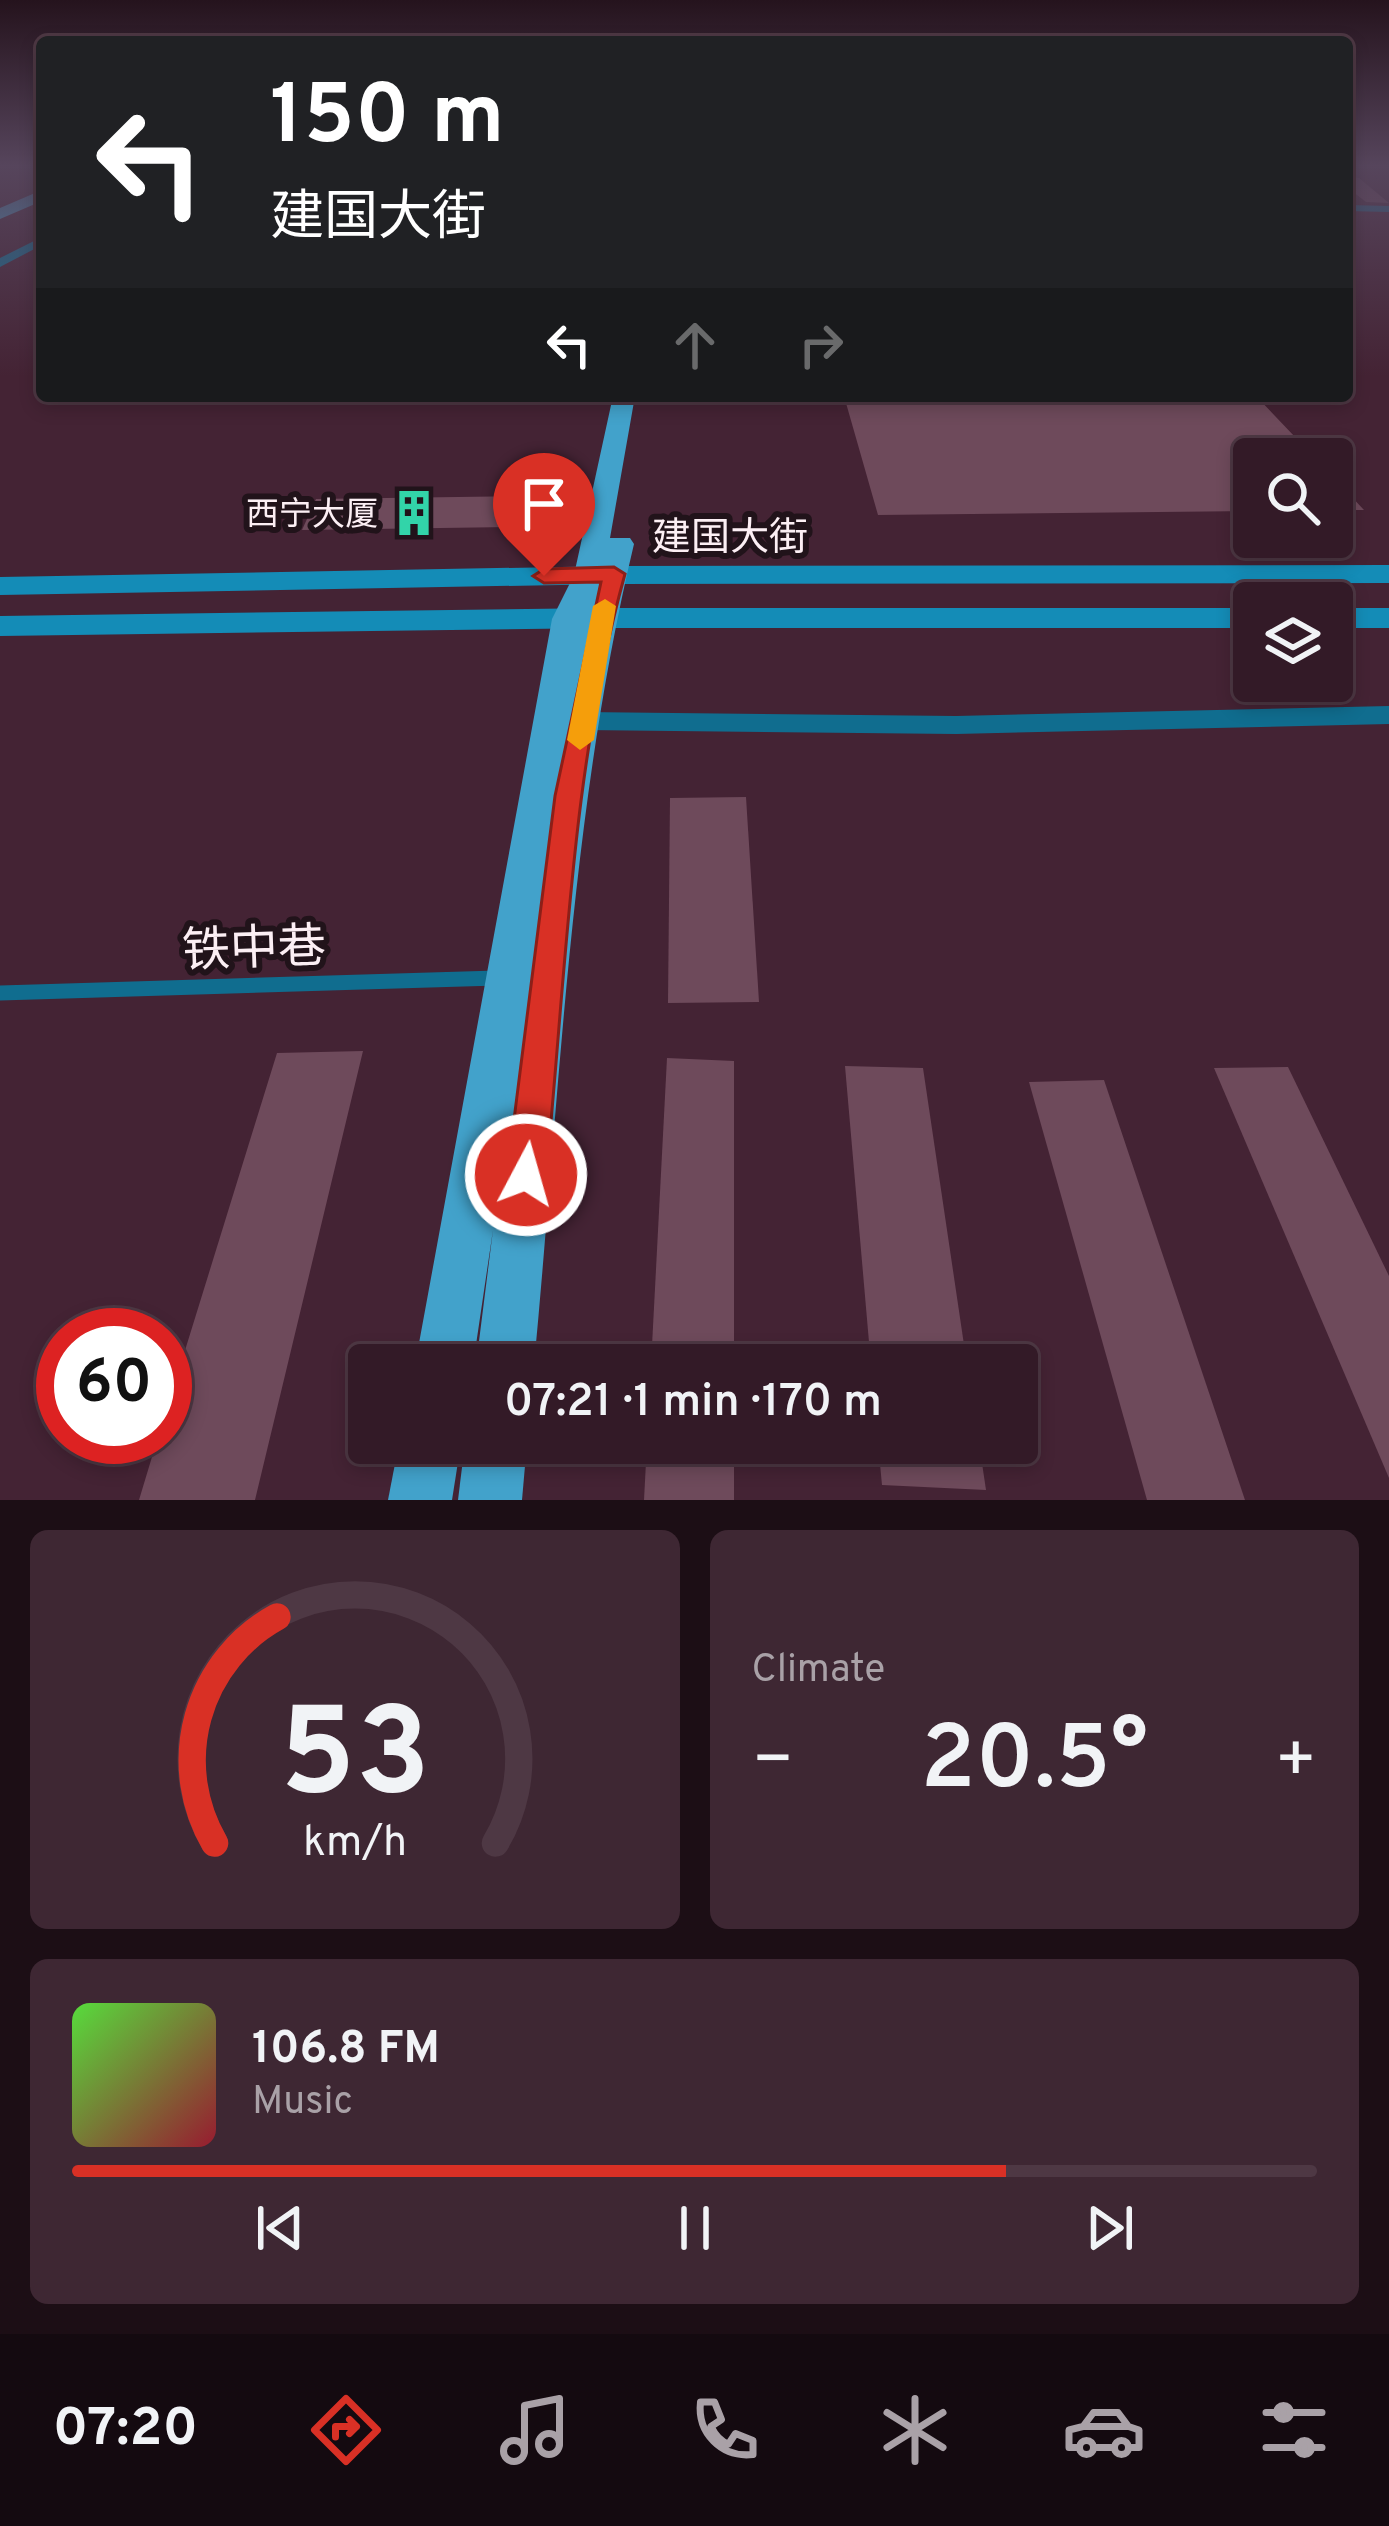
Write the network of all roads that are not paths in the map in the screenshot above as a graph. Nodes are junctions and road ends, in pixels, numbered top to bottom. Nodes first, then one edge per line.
1 (36, 243) edge
2 (0, 263) edge
3 (624, 402) edge
4 (648, 402) edge
5 (1389, 574) edge
6 (602, 575) junction
7 (0, 586) edge
8 (1233, 618) edge
9 (1353, 618) edge
10 (1389, 618) edge
11 (585, 619) junction
12 (0, 626) edge
13 (1389, 715) edge
14 (584, 722) junction
15 (510, 978) junction
16 (0, 993) edge
17 (448, 1344) edge
18 (507, 1344) edge
19 (426, 1464) edge
20 (494, 1464) edge
21 (420, 1500) edge
22 (490, 1500) edge

1 - 2 street
3 - 6 main road
4 - 6 main road
5 - 6 street, 建国大街
6 - 7 street, 建国大街
6 - 11 main road
8 - 11 street
9 - 10 street
11 - 12 street
11 - 14 main road
11 - 15 main road
13 - 14 street
14 - 18 main road
15 - 16 lane, 铁中巷
15 - 17 main road
19 - 21 main road
20 - 22 main road

